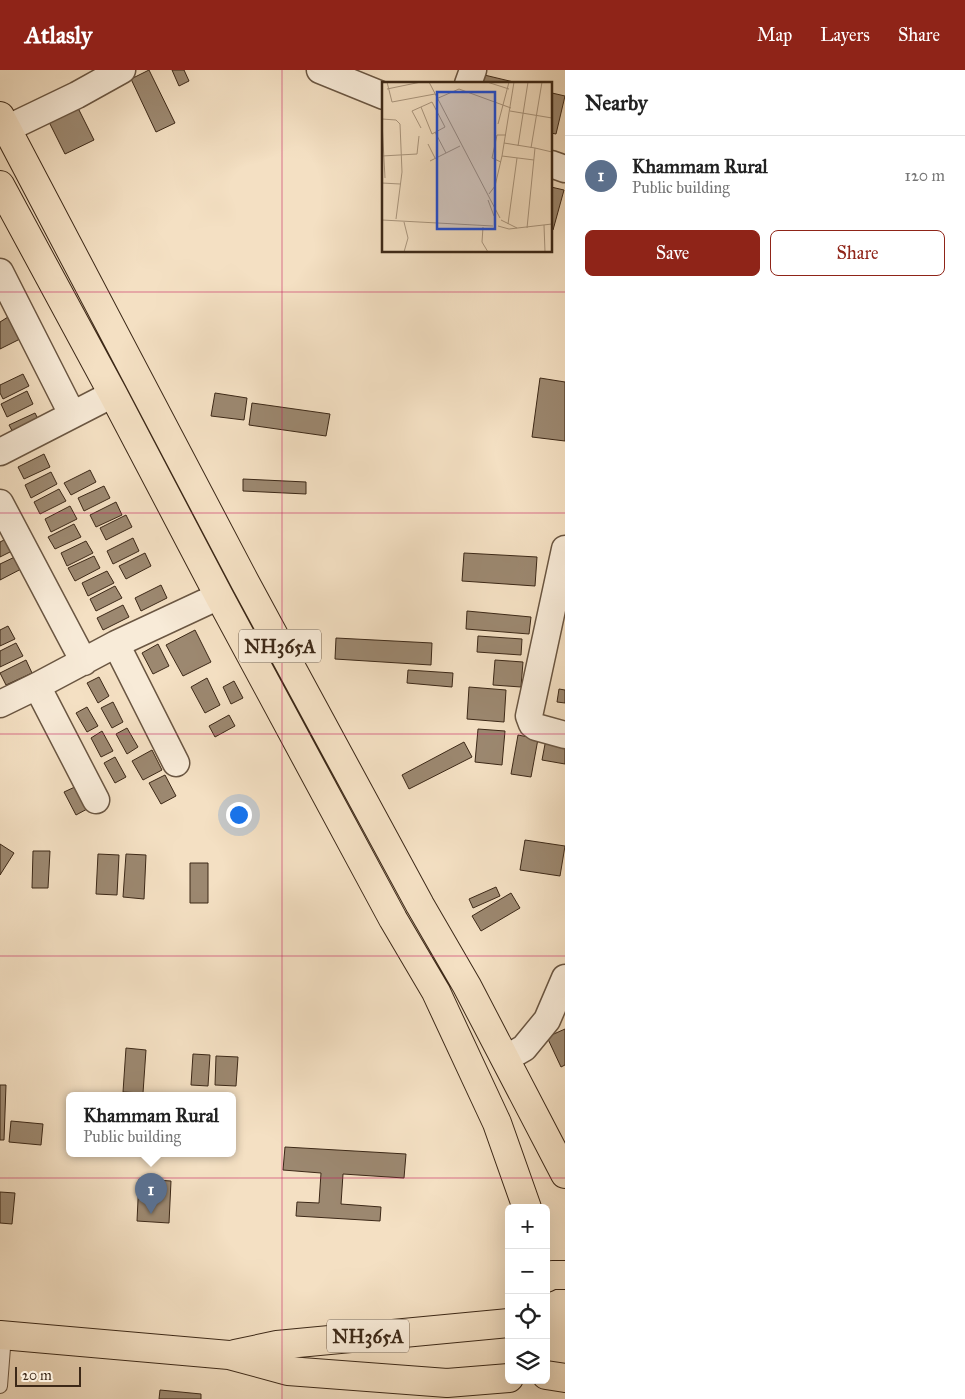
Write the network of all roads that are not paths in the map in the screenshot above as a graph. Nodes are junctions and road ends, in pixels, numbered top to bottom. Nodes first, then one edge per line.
1 (122, 70) edge
2 (320, 70) edge
3 (473, 70) edge
4 (469, 82) edge
5 (382, 95) edge
6 (2, 126) edge
7 (552, 164) edge
8 (565, 169) edge
9 (0, 185) edge
10 (0, 272) edge
11 (113, 394) junction
12 (72, 414) junction
13 (0, 452) edge
14 (0, 503) edge
15 (565, 549) edge
16 (219, 596) junction
17 (116, 644) junction
18 (84, 662) junction
19 (37, 686) junction
20 (0, 704) edge
21 (565, 735) edge
22 (176, 763) dead end
23 (96, 800) dead end
24 (565, 978) edge
25 (505, 1059) junction
26 (565, 1174) edge
27 (527, 1204) edge
28 (505, 1323) edge
29 (2, 1335) edge
30 (229, 1355) junction
31 (550, 1376) edge
32 (565, 1378) edge
33 (505, 1379) edge
34 (0, 1386) edge
35 (446, 1391) edge

1 - 6 street
2 - 5 street
3 - 4 street
6 - 25 highway, NH365A
7 - 8 street
9 - 11 highway, NH365A
10 - 12 street
11 - 12 street
11 - 16 highway, NH365A
12 - 13 street
14 - 18 street
15 - 21 street
16 - 17 street
16 - 27 highway, NH365A
17 - 18 street
17 - 22 street
18 - 19 street
19 - 20 street
19 - 23 street
24 - 25 street
25 - 26 highway, NH365A
28 - 30 highway, NH365A
29 - 30 highway, NH365A
29 - 34 lane
30 - 35 highway, NH365A
31 - 32 highway
33 - 35 highway, NH365A

